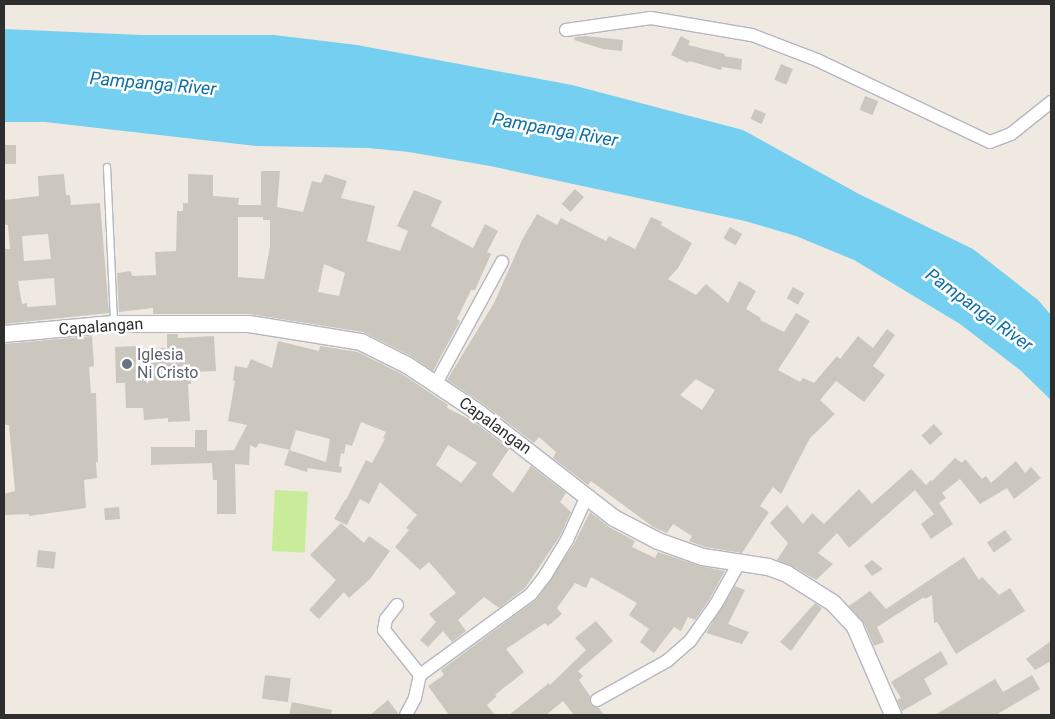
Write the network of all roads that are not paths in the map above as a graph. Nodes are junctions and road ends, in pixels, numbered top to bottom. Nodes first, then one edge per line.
1 (566, 30) dead end
2 (1051, 102) edge
3 (107, 166) dead end
4 (502, 262) dead end
5 (114, 324) junction
6 (4, 334) edge
7 (436, 383) junction
8 (586, 496) junction
9 (739, 563) junction
10 (397, 605) dead end
11 (420, 674) junction
12 (597, 700) dead end
13 (406, 715) edge
14 (893, 715) edge

1 - 2 street
3 - 5 lane
4 - 7 street
5 - 6 street, Capalangan
5 - 7 street, Capalangan
7 - 8 street, Capalangan
8 - 9 street, Capalangan
8 - 11 street
9 - 12 street
9 - 14 street, Capalangan
10 - 11 street
11 - 13 street

